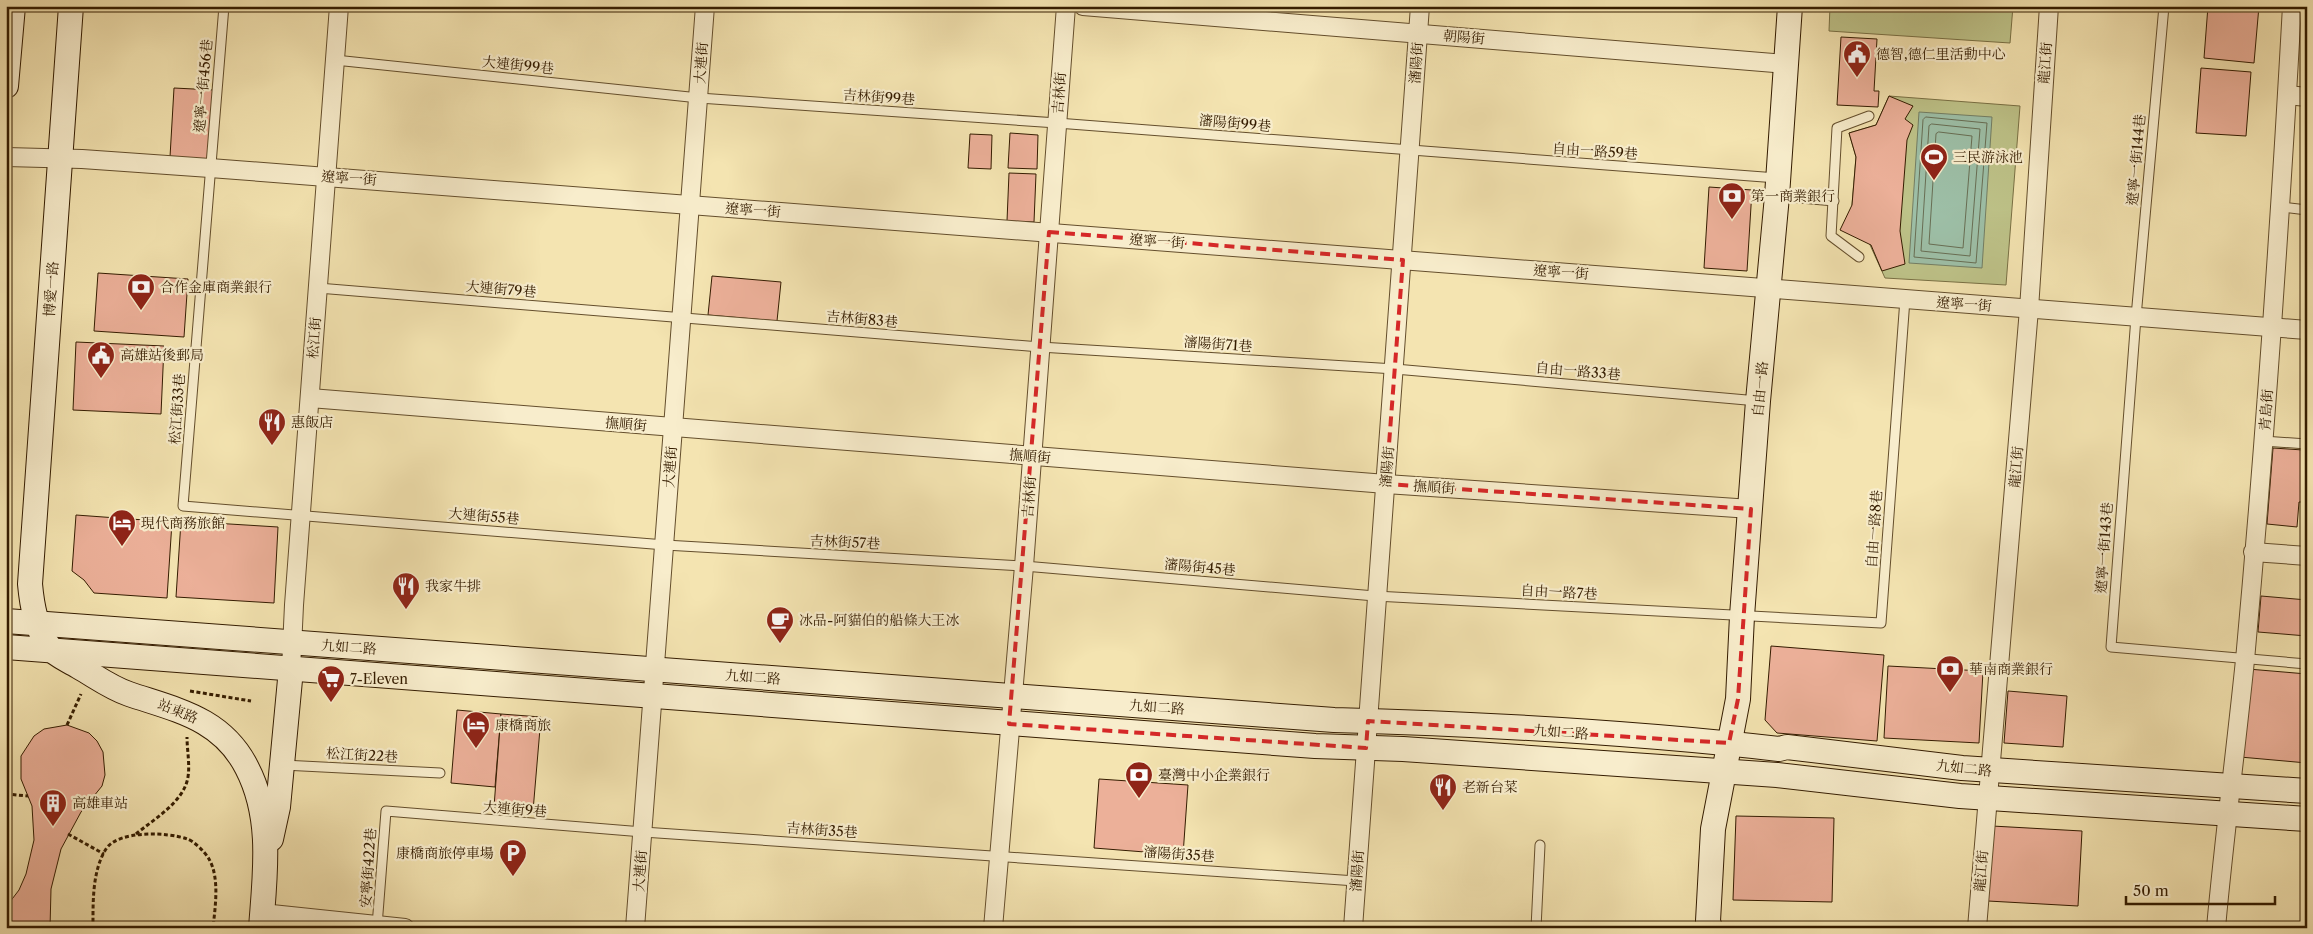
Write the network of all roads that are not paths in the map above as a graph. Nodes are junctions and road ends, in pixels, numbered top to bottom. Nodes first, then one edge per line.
1 (13, 6) edge
2 (71, 6) edge
3 (224, 6) edge
4 (339, 6) edge
5 (706, 6) edge
6 (1066, 6) edge
7 (1083, 6) edge
8 (1420, 6) edge
9 (1790, 6) edge
10 (2049, 6) edge
11 (2164, 6) edge
12 (2292, 6) edge
13 (1418, 33) junction
14 (335, 60) junction
15 (1785, 64) junction
16 (6, 86) edge
17 (2287, 95) junction
18 (2307, 97) edge
19 (698, 98) junction
20 (1869, 116) dead end
21 (1057, 123) junction
22 (1410, 151) junction
23 (6, 157) edge
24 (61, 158) junction
25 (210, 168) junction
26 (326, 176) junction
27 (1778, 187) junction
28 (1834, 201) junction
29 (691, 205) junction
30 (2281, 207) junction
31 (2307, 210) edge
32 (1049, 232) junction
33 (1859, 257) dead end
34 (1403, 260) junction
35 (1770, 287) junction
36 (318, 288) junction
37 (1905, 299) junction
38 (2029, 309) junction
39 (2136, 317) junction
40 (682, 318) junction
41 (2272, 328) junction
42 (2307, 330) edge
43 (1040, 347) junction
44 (1395, 369) junction
45 (310, 398) junction
46 (1758, 401) junction
47 (674, 428) junction
48 (2263, 441) junction
49 (2307, 444) edge
50 (1032, 457) junction
51 (1386, 484) junction
52 (1751, 509) junction
53 (301, 515) junction
54 (665, 545) junction
55 (2253, 552) junction
56 (2307, 556) edge
57 (1024, 566) junction
58 (31, 571) joint
59 (1375, 596) junction
60 (1742, 616) junction
61 (6, 621) edge
62 (37, 623) junction
63 (292, 643) junction
64 (6, 647) edge
65 (52, 650) junction
66 (2245, 658) junction
67 (2307, 664) edge
68 (291, 669) junction
69 (654, 670) junction
70 (652, 696) junction
71 (1012, 697) junction
72 (1368, 721) junction
73 (1009, 724) junction
74 (1729, 743) junction
75 (1366, 748) junction
76 (282, 765) junction
77 (1989, 770) junction
78 (1724, 771) junction
79 (440, 773) dead end
80 (2232, 786) junction
81 (2307, 791) edge
82 (1987, 798) junction
83 (386, 812) joint
84 (2229, 812) junction
85 (2307, 819) edge
86 (643, 832) junction
87 (1540, 845) dead end
88 (1000, 855) junction
89 (266, 865) junction
90 (1356, 881) junction
91 (262, 920) edge
92 (377, 926) junction
93 (404, 928) edge
94 (635, 928) edge
95 (993, 928) edge
96 (1353, 928) edge
97 (1536, 928) edge
98 (1710, 928) edge
99 (1976, 928) edge
100 (2216, 928) edge

1 - 16 street
2 - 24 street, 博愛一路
3 - 25 lane, 遼寧一街456巷
4 - 14 street, 松江街
5 - 19 street, 大連街
6 - 21 street, 吉林街
7 - 13 street, 朝陽街
8 - 13 street, 瀋陽街
9 - 15 street, 自由一路
10 - 38 street, 龍江街
11 - 39 lane, 遼寧一街144巷
12 - 17 street, 青島街
13 - 15 street, 朝陽街
13 - 22 street, 瀋陽街
14 - 19 lane, 大連街99巷
14 - 26 street, 松江街
15 - 27 street, 自由一路
17 - 18 street
17 - 30 street, 青島街
19 - 21 lane, 吉林街99巷
19 - 29 street, 大連街
20 - 28 lane
21 - 22 lane, 瀋陽街99巷
21 - 32 street, 吉林街
22 - 27 lane, 自由一路59巷
22 - 34 street, 瀋陽街
23 - 24 street, 遼寧一街
24 - 25 street, 遼寧一街
24 - 58 street, 博愛一路
25 - 26 street, 遼寧一街
25 - 53 lane, 松江街33巷
26 - 29 street, 遼寧一街
26 - 36 street, 松江街
27 - 28 lane, 自由一路59巷
27 - 35 street, 自由一路
28 - 33 lane
29 - 32 street, 遼寧一街
29 - 40 street, 大連街
30 - 31 lane
30 - 41 street, 青島街
32 - 34 street, 遼寧一街
32 - 43 street, 吉林街
34 - 35 street, 遼寧一街
34 - 44 street, 瀋陽街
35 - 37 street, 遼寧一街
35 - 46 street, 自由一路
36 - 40 lane, 大連街79巷
36 - 45 street, 松江街
37 - 38 street, 遼寧一街
37 - 60 lane, 自由一路8巷
38 - 39 street, 遼寧一街
38 - 77 street, 龍江街
39 - 41 street, 遼寧一街
39 - 66 lane, 遼寧一街143巷
40 - 43 lane, 吉林街83巷
40 - 47 street, 大連街
41 - 42 street, 遼寧一街
41 - 48 street, 青島街
43 - 44 lane, 瀋陽街71巷
43 - 50 street, 吉林街
44 - 46 lane, 自由一路33巷
44 - 51 street, 瀋陽街
45 - 47 street, 撫順街
45 - 53 street, 松江街
46 - 52 street, 自由一路
47 - 50 street, 撫順街
47 - 54 street, 大連街
48 - 49 lane
48 - 55 street, 青島街
50 - 51 street, 撫順街
50 - 57 street, 吉林街
51 - 52 street, 撫順街
51 - 59 street, 瀋陽街
52 - 60 street, 自由一路
53 - 54 lane, 大連街55巷
53 - 63 street, 松江街
54 - 57 lane, 吉林街57巷
54 - 69 street, 大連街
55 - 56 street
55 - 66 street, 青島街
57 - 59 lane, 瀋陽街45巷
57 - 71 street, 吉林街
58 - 62 street, 站東路
59 - 60 lane, 自由一路7巷
59 - 72 street, 瀋陽街
60 - 74 street, 自由一路
61 - 62 street, 九如二路
62 - 63 street, 九如二路
62 - 65 street, 站東路
63 - 68 street, 松江街
63 - 69 street, 九如二路
64 - 65 street, 九如二路
65 - 68 street, 九如二路
65 - 89 street, 站東路
66 - 67 lane
66 - 80 street, 青島街
68 - 70 street, 九如二路
68 - 76 street
69 - 70 street, 大連街
69 - 71 street, 九如二路
70 - 73 street, 九如二路
70 - 86 street, 大連街
71 - 72 street, 九如二路
71 - 73 street, 吉林街
72 - 74 street, 九如二路
72 - 75 street, 瀋陽街
73 - 75 street, 九如二路
73 - 88 street, 吉林街
74 - 77 street, 九如二路
74 - 78 street, 自由一路
75 - 78 street, 九如二路
75 - 90 street, 瀋陽街
76 - 79 lane, 松江街22巷
76 - 89 street
77 - 80 street, 九如二路
77 - 82 street, 龍江街
78 - 82 street, 九如二路
78 - 98 street, 自由一路
80 - 81 street, 九如二路
80 - 84 street, 青島街
82 - 84 street, 九如二路
82 - 99 street, 龍江街
83 - 86 lane, 大連街9巷
83 - 92 lane, 安寧街422巷
84 - 85 street, 九如二路
84 - 100 street, 青島街
86 - 88 lane, 吉林街35巷
86 - 94 street, 大連街
87 - 97 lane
88 - 90 lane, 瀋陽街35巷
88 - 95 street, 吉林街
89 - 91 street, 站東路
90 - 96 street, 瀋陽街
91 - 92 street
92 - 93 street

